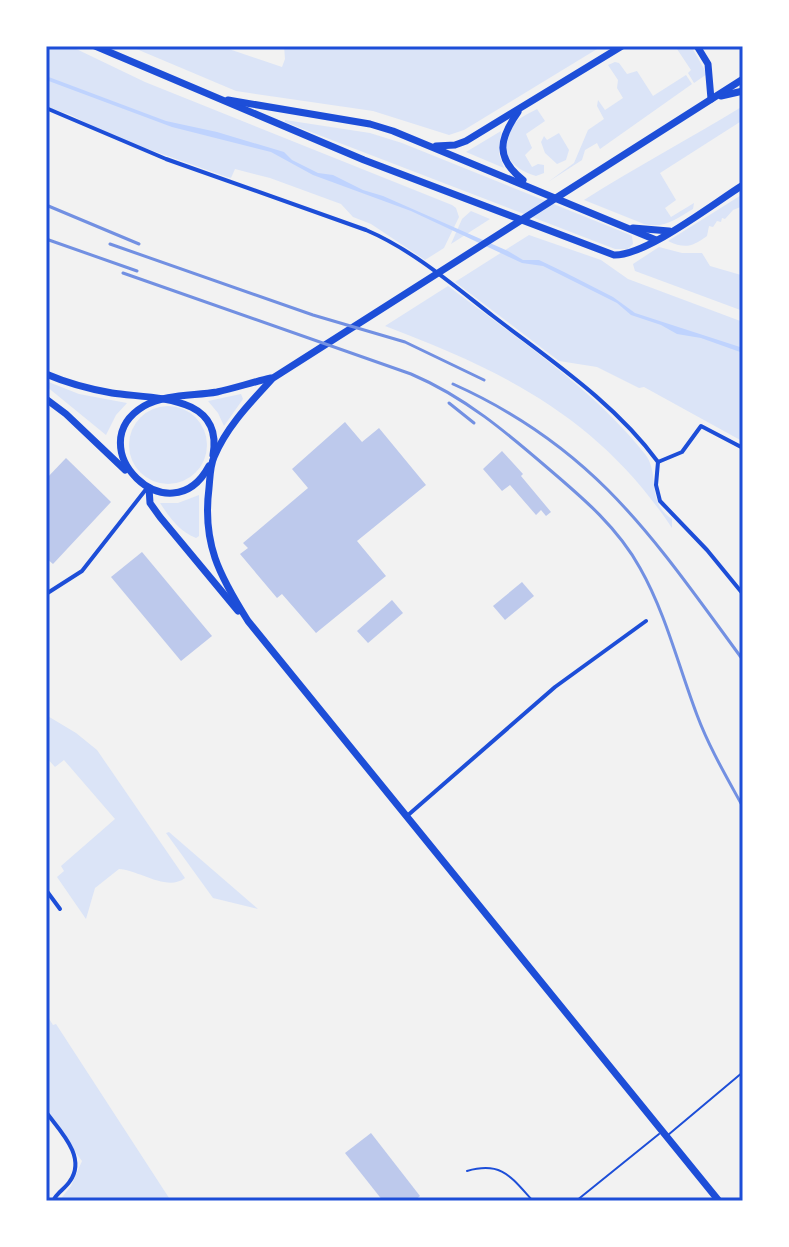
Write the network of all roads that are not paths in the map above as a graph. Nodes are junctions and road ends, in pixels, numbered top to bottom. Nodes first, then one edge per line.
1 (95, 46) edge
2 (622, 46) edge
3 (697, 46) edge
4 (743, 79) edge
5 (743, 91) edge
6 (214, 98) junction
7 (711, 99) junction
8 (46, 108) edge
9 (520, 109) junction
10 (289, 112) junction
11 (279, 126) junction
12 (428, 145) junction
13 (743, 185) edge
14 (531, 187) junction
15 (627, 227) junction
16 (671, 230) junction
17 (656, 240) junction
18 (46, 374) edge
19 (274, 377) junction
20 (46, 399) edge
21 (160, 400) junction
22 (743, 448) edge
23 (212, 460) junction
24 (658, 462) junction
25 (132, 476) junction
26 (148, 488) junction
27 (46, 594) edge
28 (743, 594) edge
29 (248, 621) junction
30 (646, 621) dead end
31 (407, 816) junction
32 (46, 890) edge
33 (60, 909) dead end
34 (743, 1072) edge
35 (46, 1112) edge
36 (665, 1133) junction
37 (467, 1171) dead end
38 (53, 1201) edge
39 (533, 1201) edge
40 (576, 1201) edge
41 (719, 1201) edge

1 - 6 main road
2 - 9 main road
3 - 7 main road
4 - 7 main road
5 - 7 main road
6 - 10 main road
6 - 11 main road
7 - 19 main road
8 - 24 street
9 - 12 main road
9 - 14 main road
10 - 11 main road
10 - 12 main road
11 - 17 main road
12 - 14 main road
13 - 16 main road
14 - 15 main road
15 - 16 main road
15 - 17 main road
16 - 17 main road
18 - 21 main road
19 - 21 main road
19 - 23 main road
20 - 25 main road
21 - 23 main road
21 - 25 main road
22 - 24 street
23 - 26 main road
23 - 29 main road
24 - 28 street
25 - 26 main road
26 - 27 street
26 - 29 main road
29 - 31 main road
30 - 31 street
31 - 36 main road
32 - 33 street
34 - 36 lane
35 - 38 street
36 - 40 lane
36 - 41 main road
37 - 39 lane

